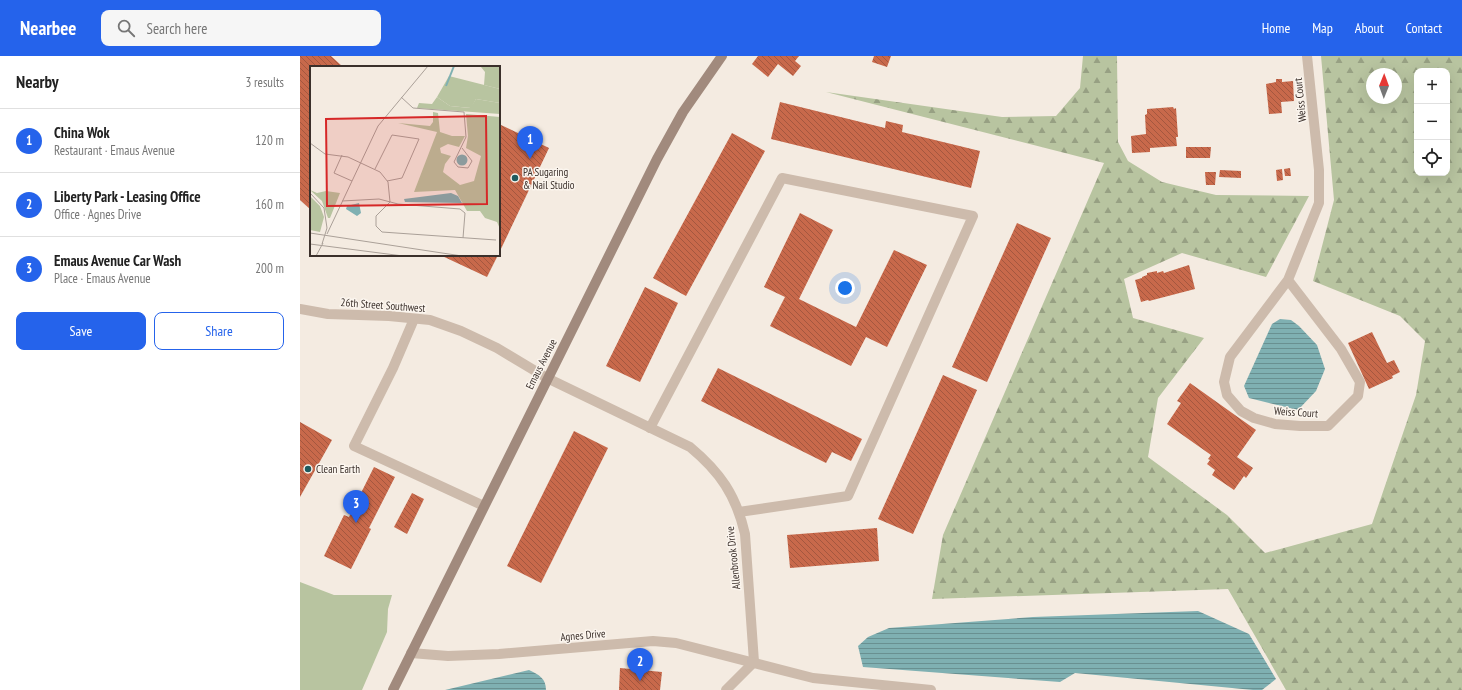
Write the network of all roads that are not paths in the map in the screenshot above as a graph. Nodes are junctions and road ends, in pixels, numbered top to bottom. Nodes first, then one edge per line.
1 (722, 56) edge
2 (1307, 56) edge
3 (1288, 280) junction
4 (300, 309) edge
5 (414, 319) junction
6 (547, 378) junction
7 (650, 428) junction
8 (484, 506) junction
9 (739, 512) junction
10 (411, 653) junction
11 (754, 662) junction
12 (392, 690) edge
13 (726, 690) edge
14 (931, 690) edge

1 - 6 main road, Emaus Avenue
2 - 3 street, Weiss Court
3 - 3 street, Weiss Court
4 - 5 street, 26th Street Southwest
5 - 6 street, 26th Street Southwest
5 - 8 street
6 - 7 street, Allenbrook Drive
6 - 8 main road, Emaus Avenue
7 - 9 street, Allenbrook Drive
7 - 9 street
8 - 10 main road, Emaus Avenue
9 - 11 street, Allenbrook Drive
10 - 11 street, Agnes Drive
10 - 12 main road, Emaus Avenue
11 - 13 street
11 - 14 street

